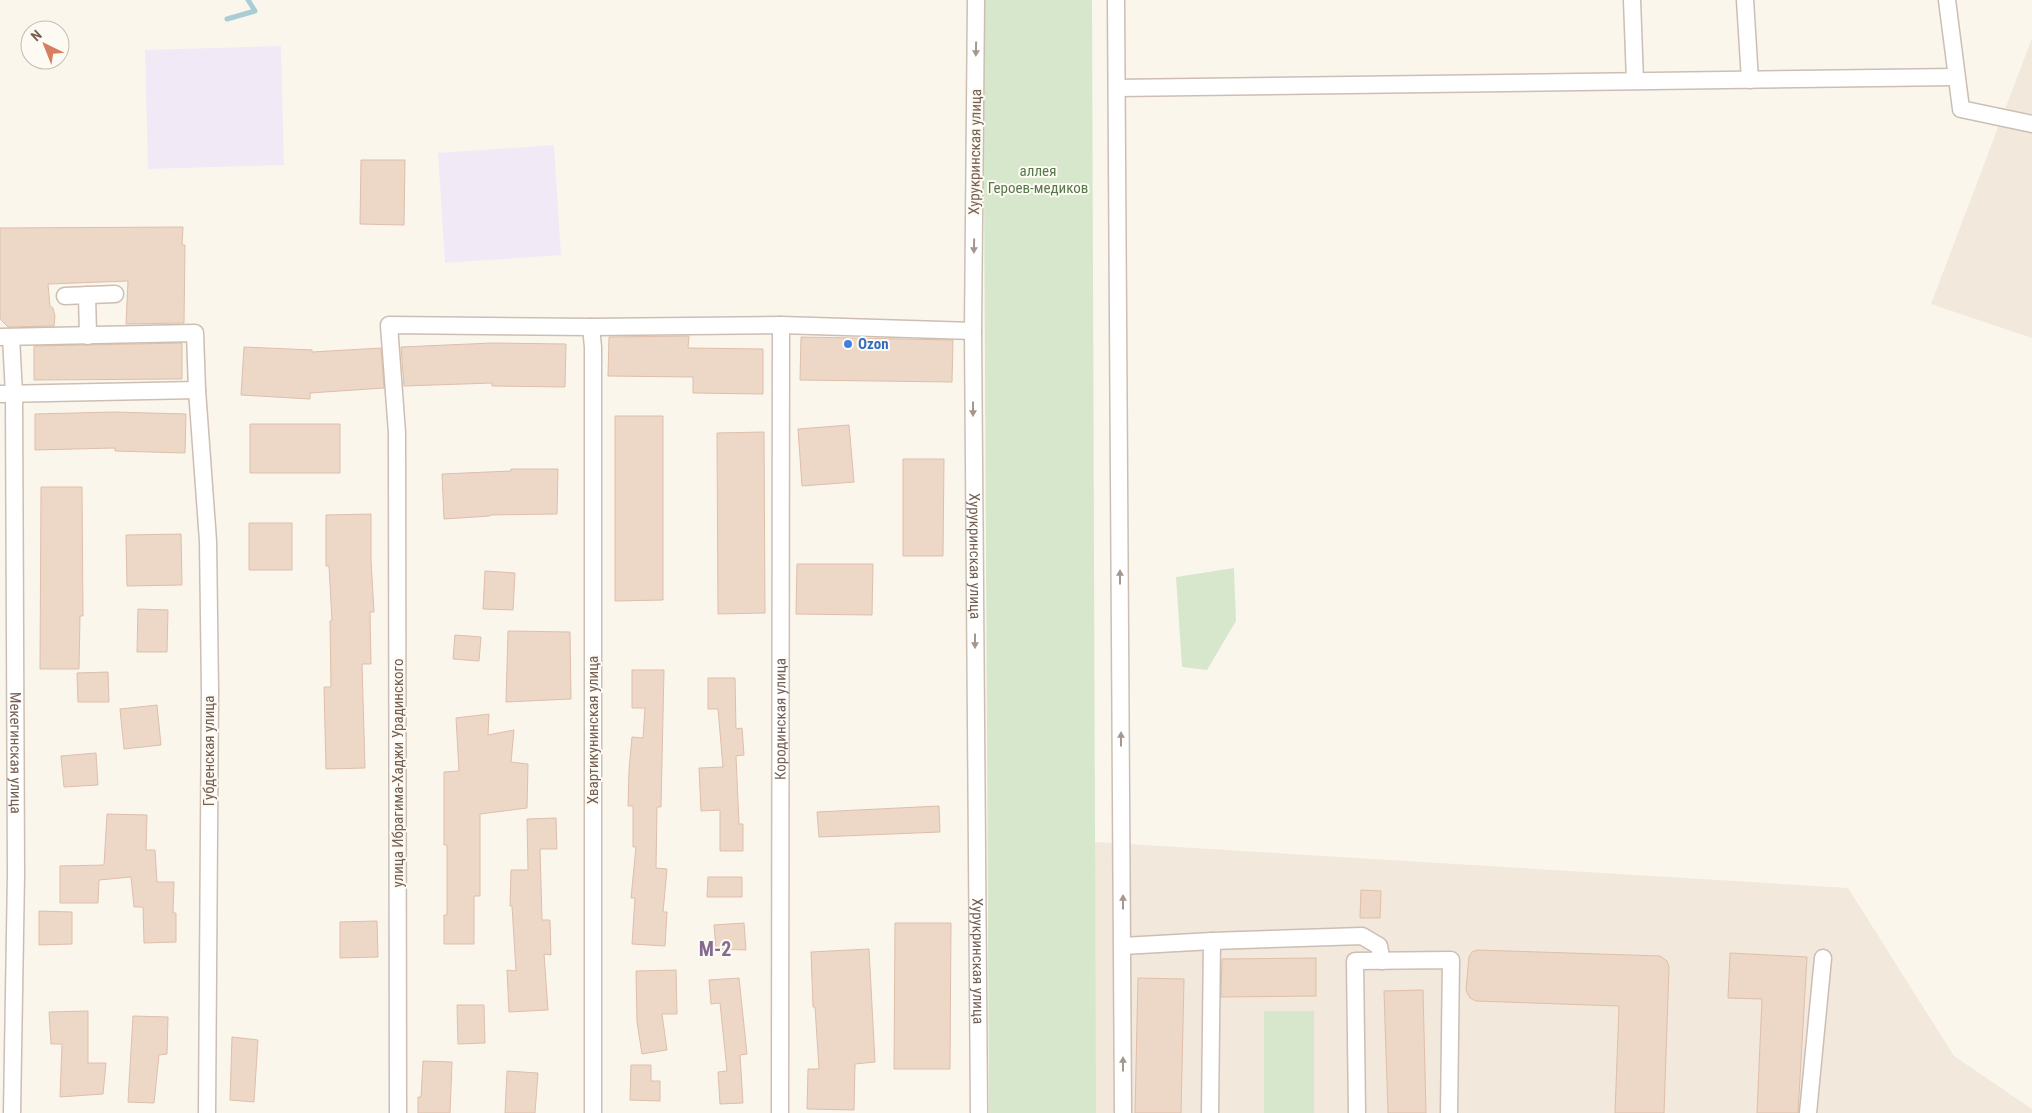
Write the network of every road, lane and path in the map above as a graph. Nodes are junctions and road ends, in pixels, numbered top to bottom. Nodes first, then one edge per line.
1 (976, 0) edge
2 (1116, 0) edge
3 (1632, 0) edge
4 (1745, 0) edge
5 (1947, 0) edge
6 (1956, 77) junction
7 (1750, 80) junction
8 (1635, 81) junction
9 (1117, 88) junction
10 (2032, 124) edge
11 (115, 294) dead end
12 (87, 295) junction
13 (65, 296) dead end
14 (782, 325) junction
15 (591, 327) junction
16 (973, 331) junction
17 (88, 336) junction
18 (5, 337) edge
19 (197, 390) junction
20 (7, 394) edge
21 (7, 465) edge
22 (7, 563) edge
23 (1212, 941) junction
24 (1123, 946) junction
25 (1823, 958) dead end
26 (1382, 961) junction
27 (12, 1113) edge
28 (208, 1113) edge
29 (398, 1113) edge
30 (593, 1113) edge
31 (780, 1113) edge
32 (980, 1113) edge
33 (1123, 1113) edge
34 (1210, 1113) edge
35 (1357, 1113) edge
36 (1450, 1113) edge
37 (1808, 1113) edge

1 -> 16 street, Хурукринская улица
2 - 9 street
3 - 8 street
4 - 7 street
5 - 6 street
6 - 7 street
6 - 10 street
7 - 8 street
8 - 9 street
24 -> 9 street
11 - 12 street
12 - 13 street
12 - 17 street
14 - 15 street
14 - 16 street
14 - 31 street, Кородинская улица
15 - 29 street, улица Ибрагима-Хаджи Урадинского
15 - 30 street, Хвартикунинская улица
16 -> 32 street, Хурукринская улица
17 - 18 street
17 - 19 street, Губденская улица
18 - 20 street, Мекегинская улица
19 - 20 street
19 - 28 street, Губденская улица
20 - 21 street, Мекегинская улица
21 - 22 street, Мекегинская улица
22 - 27 street, Мекегинская улица
23 - 24 street
23 - 26 street
23 - 34 street
33 -> 24 street
25 - 37 street
26 - 35 street
26 - 36 street

